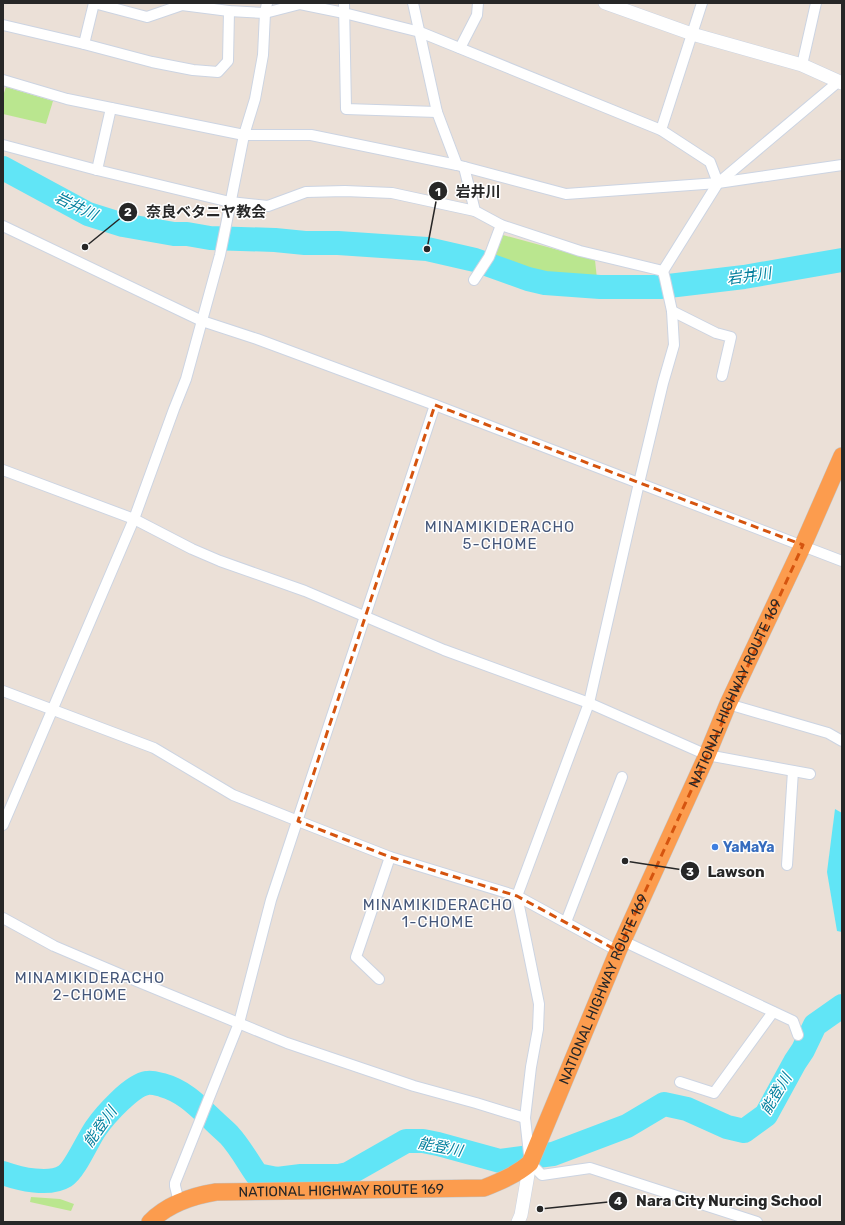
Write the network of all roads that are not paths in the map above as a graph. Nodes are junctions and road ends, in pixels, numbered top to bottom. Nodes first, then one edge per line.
1 (94, 3) edge
2 (413, 3) edge
3 (478, 3) edge
4 (605, 3) edge
5 (702, 3) edge
6 (816, 3) edge
7 (266, 8) edge
8 (344, 8) edge
9 (229, 11) junction
10 (3, 25) edge
11 (420, 32) junction
12 (692, 34) junction
13 (84, 44) junction
14 (460, 48) junction
15 (802, 65) junction
16 (3, 80) edge
17 (840, 82) edge
18 (111, 108) junction
19 (438, 112) junction
20 (661, 130) junction
21 (244, 135) junction
22 (3, 145) edge
23 (842, 165) edge
24 (461, 166) junction
25 (97, 170) junction
26 (718, 183) junction
27 (230, 202) junction
28 (474, 211) junction
29 (501, 225) junction
30 (3, 226) edge
31 (664, 275) junction
32 (474, 280) dead end
33 (671, 307) junction
34 (202, 321) junction
35 (722, 376) dead end
36 (435, 405) junction
37 (842, 456) edge
38 (3, 470) edge
39 (638, 483) junction
40 (134, 519) junction
41 (803, 545) junction
42 (842, 561) edge
43 (365, 617) junction
44 (3, 691) edge
45 (589, 703) junction
46 (728, 704) junction
47 (53, 711) junction
48 (842, 741) edge
49 (706, 755) junction
50 (793, 771) junction
51 (810, 774) dead end
52 (622, 777) dead end
53 (298, 821) junction
54 (3, 825) edge
55 (390, 856) junction
56 (787, 865) dead end
57 (516, 896) junction
58 (3, 918) edge
59 (566, 922) junction
60 (621, 946) junction
61 (379, 978) dead end
62 (773, 1012) junction
63 (239, 1022) junction
64 (798, 1035) dead end
65 (680, 1082) dead end
66 (525, 1118) junction
67 (530, 1163) junction
68 (180, 1202) junction
69 (150, 1222) edge
70 (518, 1222) edge
71 (757, 1222) edge

1 - 9 street
1 - 13 street
2 - 11 street
3 - 14 street
4 - 12 street
5 - 12 street
6 - 15 street
7 - 8 street
7 - 9 street
7 - 21 street
8 - 11 street
8 - 19 street
9 - 13 street
10 - 13 street
11 - 14 street
11 - 19 street
12 - 15 street
12 - 20 street
14 - 20 street
15 - 17 street
16 - 18 street
17 - 26 street
18 - 21 street
18 - 25 street
19 - 24 street
20 - 26 street
21 - 24 street
21 - 27 street
22 - 25 street
23 - 26 street
24 - 26 street
24 - 28 street
25 - 27 street
26 - 31 street
27 - 28 street
27 - 34 street
28 - 29 street
29 - 31 street
29 - 32 street
30 - 34 street
31 - 33 street
33 - 35 street
33 - 39 street
34 - 36 street
34 - 40 street
36 - 39 street
36 - 43 street
37 - 41 highway, NATIONAL HIGHWAY ROUTE 169
38 - 40 street
39 - 41 street
39 - 45 street
40 - 43 street
40 - 47 street
41 - 42 street
41 - 46 highway, NATIONAL HIGHWAY ROUTE 169
43 - 45 street
43 - 53 street
44 - 47 street
45 - 49 street
45 - 57 street
46 - 48 street
46 - 49 highway, NATIONAL HIGHWAY ROUTE 169
47 - 53 street
47 - 54 street
49 - 50 street
49 - 60 highway, NATIONAL HIGHWAY ROUTE 169
50 - 51 street
50 - 56 street
52 - 59 street
53 - 55 street
53 - 63 street
55 - 57 street
55 - 61 street
57 - 59 street
57 - 66 street
58 - 63 street
59 - 60 street
60 - 62 street
60 - 67 highway, NATIONAL HIGHWAY ROUTE 169
62 - 64 street
62 - 65 street
63 - 66 street
63 - 68 street
66 - 67 street
67 - 68 highway, NATIONAL HIGHWAY ROUTE 169
67 - 70 street
67 - 71 street
68 - 69 highway, NATIONAL HIGHWAY ROUTE 169

